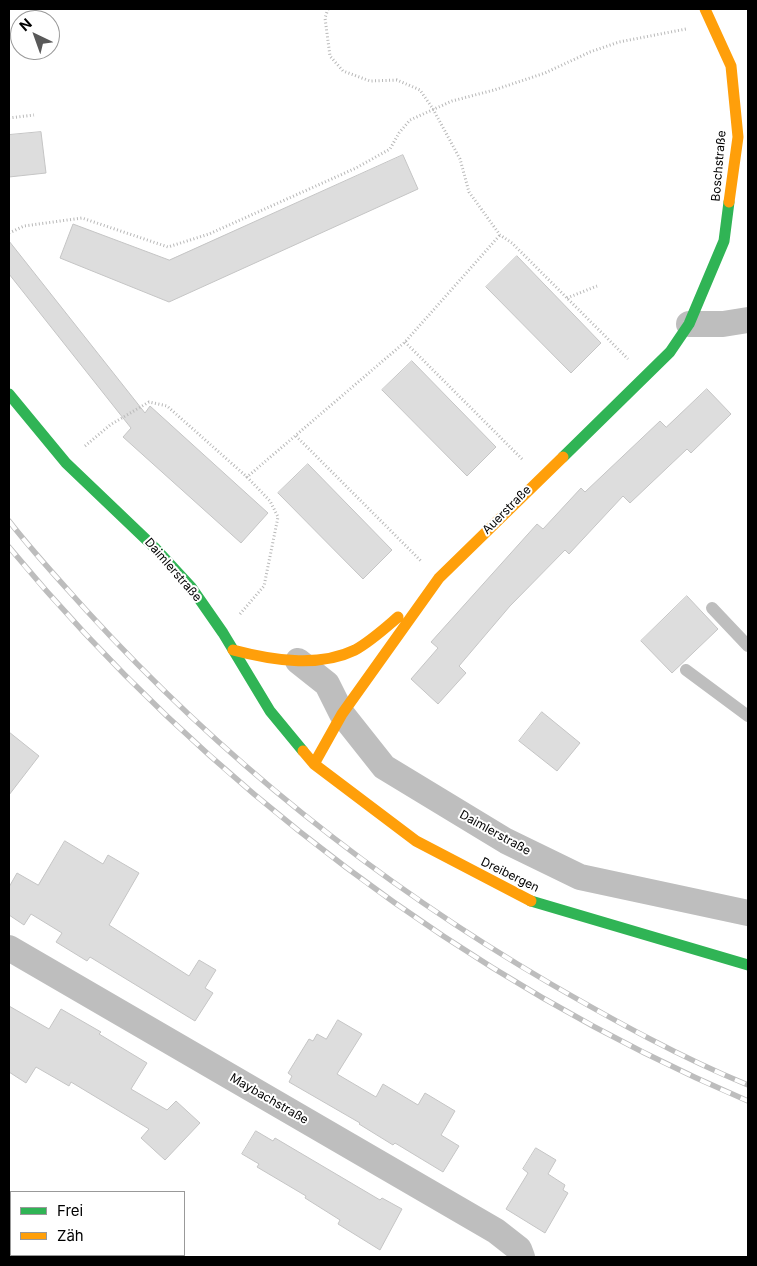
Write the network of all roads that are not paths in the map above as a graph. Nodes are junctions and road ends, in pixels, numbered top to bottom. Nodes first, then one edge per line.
1 (704, 9) edge
2 (748, 74) edge
3 (732, 79) junction
4 (748, 320) edge
5 (689, 324) junction
6 (9, 394) edge
7 (439, 578) junction
8 (712, 608) dead end
9 (748, 646) edge
10 (233, 650) junction
11 (298, 661) junction
12 (686, 670) dead end
13 (342, 714) junction
14 (748, 716) edge
15 (314, 764) junction
16 (748, 913) edge
17 (9, 948) edge
18 (748, 965) edge
19 (522, 1257) edge

1 - 3 street, Boschstraße
2 - 3 lane
3 - 5 street, Boschstraße
4 - 5 street
5 - 7 street, Auerstraße
6 - 10 street, Daimlerstraße
7 - 11 street
7 - 13 street, Auerstraße
8 - 9 lane
10 - 11 street
10 - 15 street, Daimlerstraße
11 - 13 street, Daimlerstraße
12 - 14 lane
13 - 15 street, Auerstraße
13 - 16 street, Daimlerstraße
15 - 18 street, Dreibergen
17 - 19 street, Maybachstraße

